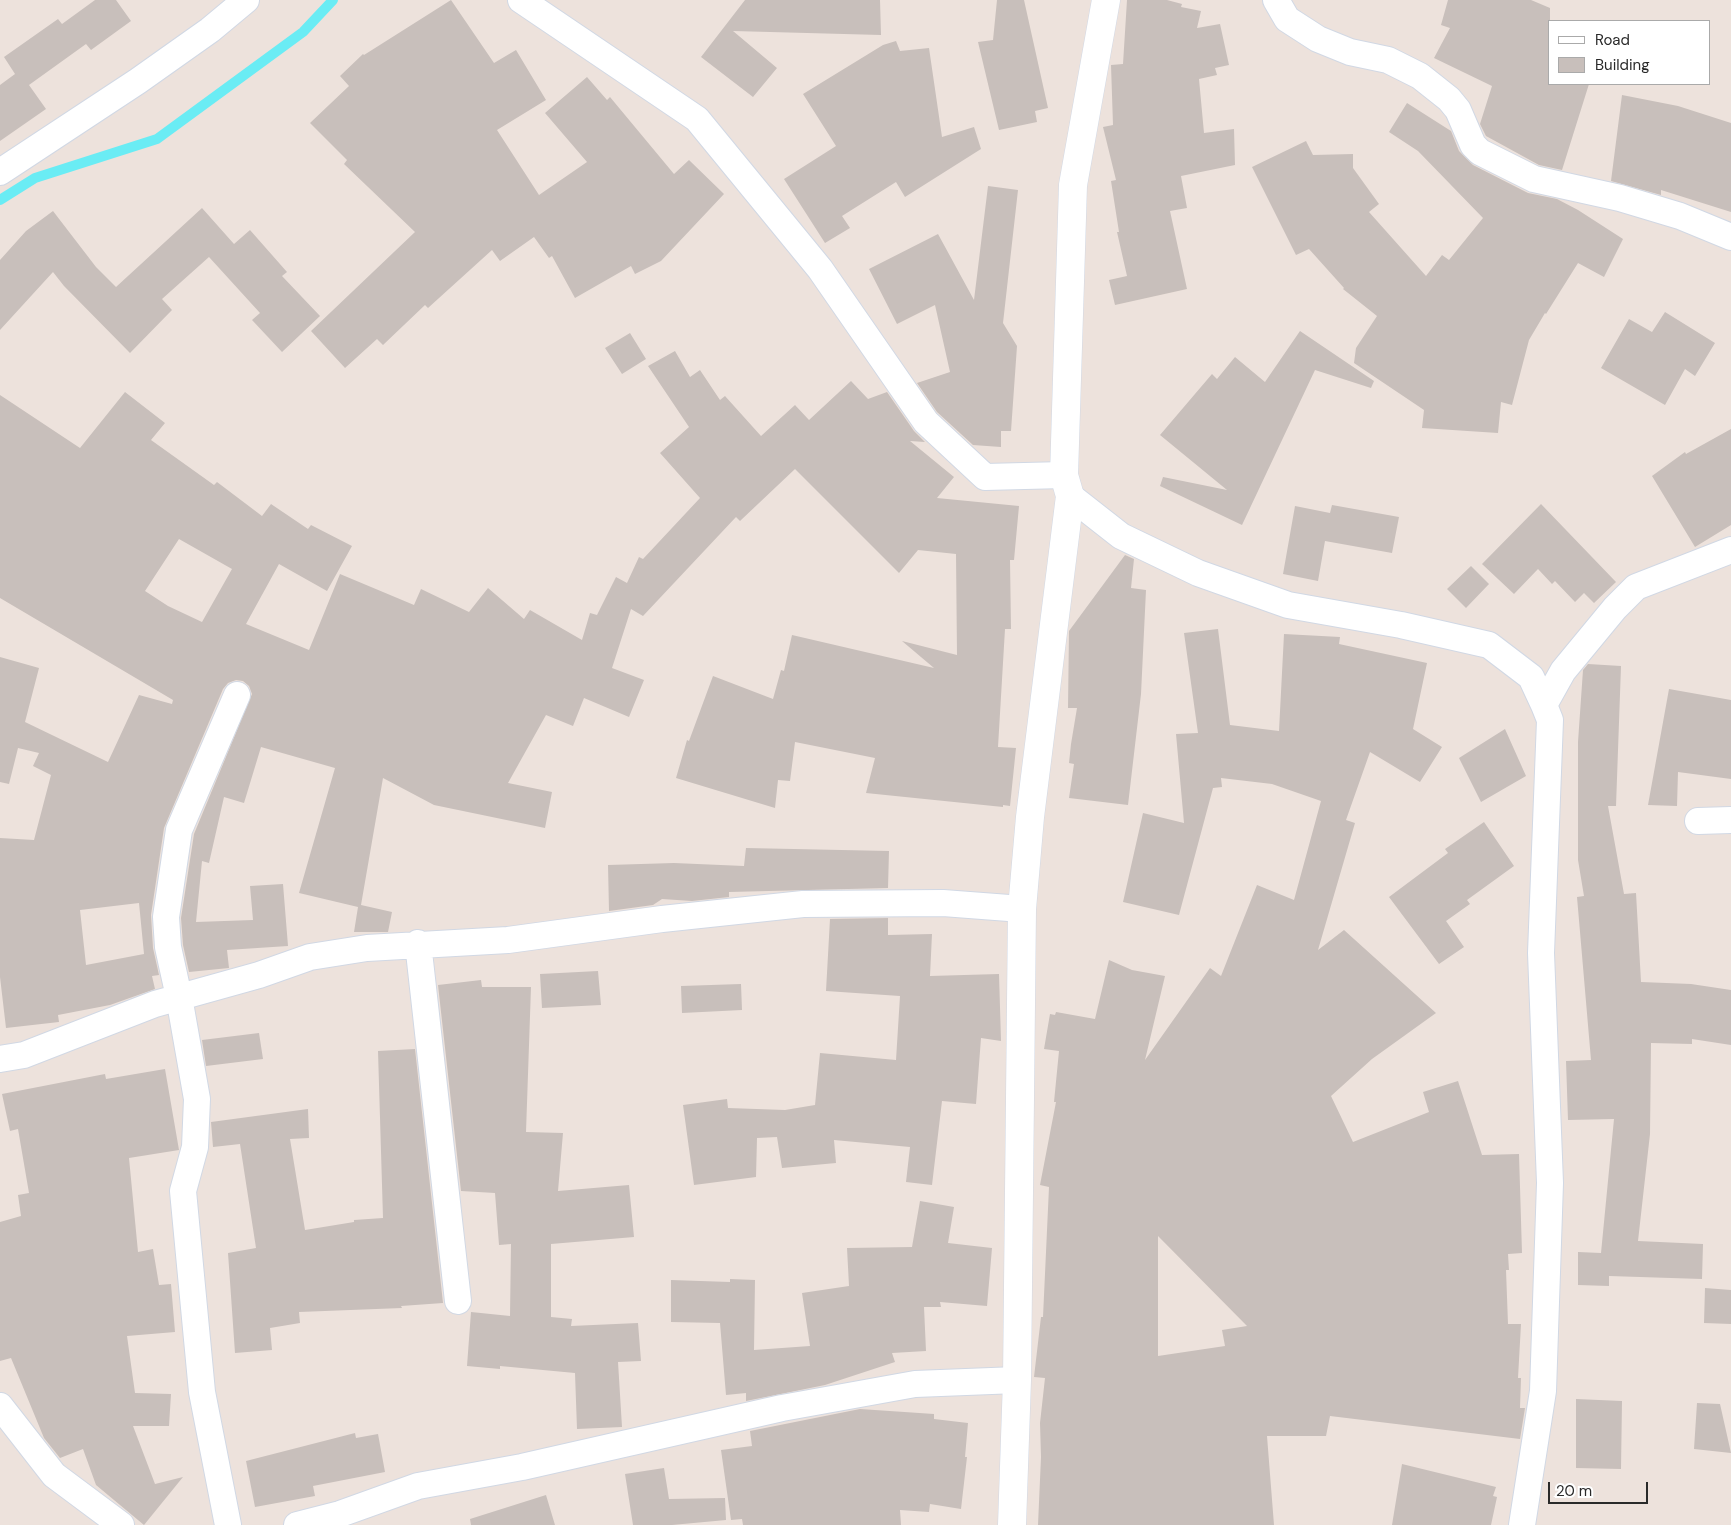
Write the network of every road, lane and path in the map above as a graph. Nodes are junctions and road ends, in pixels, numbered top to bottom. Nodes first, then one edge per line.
1 (246, 0) edge
2 (522, 0) edge
3 (1106, 0) edge
4 (1276, 0) edge
5 (0, 172) edge
6 (1731, 237) edge
7 (1067, 486) junction
8 (1731, 550) edge
9 (237, 695) dead end
10 (1544, 705) junction
11 (1731, 820) edge
12 (1698, 821) dead end
13 (1022, 909) junction
14 (418, 943) junction
15 (179, 997) junction
16 (0, 1059) edge
17 (458, 1301) dead end
18 (1017, 1380) junction
19 (0, 1406) edge
20 (120, 1525) edge
21 (228, 1525) edge
22 (297, 1525) edge
23 (1012, 1525) edge
24 (1522, 1525) edge

1 - 5 street
2 - 7 street
3 - 7 street
4 - 6 street
7 - 10 street
7 - 13 street
8 - 10 street
9 - 15 street
10 - 24 street
11 - 12 street
13 - 14 street
13 - 18 street
14 - 15 street
14 - 17 street
15 - 16 street
15 - 21 street
18 - 22 street
18 - 23 street
19 - 20 street

